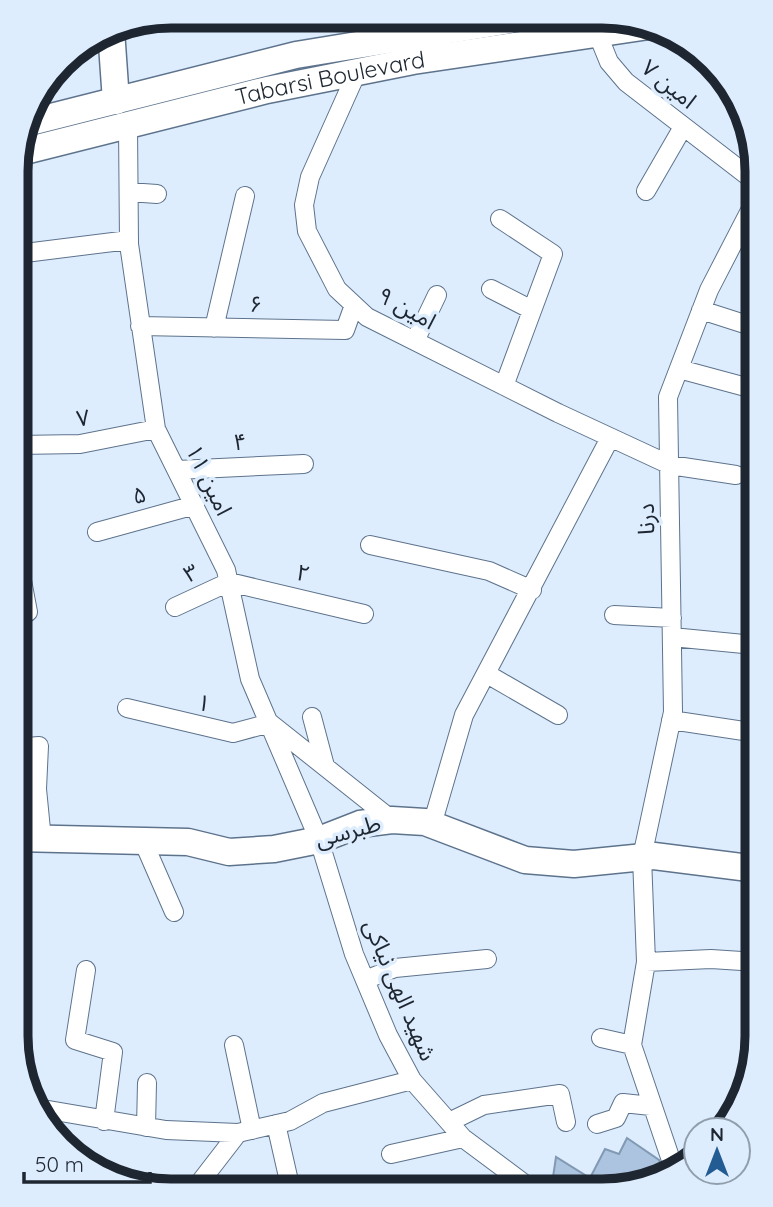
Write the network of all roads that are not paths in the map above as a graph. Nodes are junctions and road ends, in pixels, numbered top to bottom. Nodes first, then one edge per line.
1 (461, 28) edge
2 (625, 30) edge
3 (598, 35) junction
4 (112, 41) edge
5 (358, 72) junction
6 (116, 101) junction
7 (38, 119) edge
8 (128, 126) junction
9 (683, 127) junction
10 (30, 150) edge
11 (745, 174) edge
12 (646, 191) dead end
13 (128, 192) junction
14 (157, 194) dead end
15 (245, 196) dead end
16 (500, 219) dead end
17 (745, 221) edge
18 (129, 240) junction
19 (28, 253) edge
20 (491, 289) dead end
21 (437, 295) dead end
22 (354, 305) junction
23 (532, 310) junction
24 (701, 310) junction
25 (745, 324) edge
26 (140, 326) junction
27 (214, 328) junction
28 (415, 341) junction
29 (679, 369) junction
30 (503, 386) junction
31 (745, 387) edge
32 (156, 429) junction
33 (610, 438) junction
34 (28, 445) edge
35 (304, 464) dead end
36 (670, 465) junction
37 (177, 470) junction
38 (736, 475) dead end
39 (195, 505) junction
40 (97, 532) dead end
41 (370, 545) dead end
42 (229, 582) junction
43 (532, 590) junction
44 (175, 607) dead end
45 (364, 614) dead end
46 (614, 615) dead end
47 (672, 618) junction
48 (672, 637) junction
49 (745, 644) edge
50 (488, 674) junction
51 (127, 708) dead end
52 (558, 715) dead end
53 (312, 717) dead end
54 (671, 720) junction
55 (270, 723) junction
56 (745, 731) edge
57 (28, 747) edge
58 (325, 766) junction
59 (392, 820) junction
60 (432, 825) junction
61 (29, 839) edge
62 (319, 840) junction
63 (143, 841) junction
64 (642, 857) junction
65 (745, 868) edge
66 (174, 912) dead end
67 (487, 959) dead end
68 (745, 961) edge
69 (646, 962) junction
70 (86, 970) dead end
71 (365, 981) junction
72 (601, 1038) dead end
73 (234, 1045) dead end
74 (632, 1045) junction
75 (412, 1080) junction
76 (147, 1083) dead end
77 (650, 1106) junction
78 (49, 1110) edge
79 (104, 1121) junction
80 (449, 1122) junction
81 (566, 1122) dead end
82 (276, 1124) junction
83 (597, 1124) dead end
84 (146, 1127) junction
85 (245, 1131) junction
86 (463, 1138) junction
87 (391, 1154) dead end
88 (671, 1161) edge
89 (204, 1179) edge
90 (288, 1179) edge
91 (508, 1179) edge

1 - 6 main road, Tabarsi Boulevard
2 - 3 main road, Tabarsi Boulevard
3 - 5 main road, Tabarsi Boulevard
3 - 9 street, امین ۷
4 - 6 main road
5 - 8 main road, Tabarsi Boulevard
5 - 22 street, امین ۹
6 - 7 main road, Tabarsi Boulevard
8 - 10 main road, Tabarsi Boulevard
8 - 13 street, امین ۱۱
9 - 11 street, امین ۷
9 - 12 street
13 - 14 street
13 - 18 street, امین ۱۱
15 - 27 street
16 - 23 street
17 - 24 street, درنا
18 - 19 street
18 - 26 street, امین ۱۱
20 - 23 street
21 - 28 street
22 - 27 street, ۶
22 - 28 street, امین ۹
23 - 30 street
24 - 25 street
24 - 29 street, درنا
26 - 27 street, ۶
26 - 32 street, امین ۱۱
28 - 30 street, امین ۹
29 - 31 street
29 - 36 street, درنا
30 - 33 street, امین ۹
32 - 34 street, ۷
32 - 37 street, امین ۱۱
33 - 36 street, امین ۹
33 - 43 street
35 - 37 street, ۴
36 - 38 street, امین ۹
36 - 47 street, درنا
37 - 39 street, امین ۱۱
39 - 40 street, ۵
39 - 42 street, امین ۱۱
41 - 43 street
42 - 44 street, ۳
42 - 45 street, ۲
42 - 55 street, امین ۱۱
43 - 50 street
46 - 47 street
47 - 48 street, درنا
48 - 49 street
48 - 54 street, درنا
50 - 52 street
50 - 60 street
51 - 55 street, ۱
53 - 58 street
54 - 56 street
54 - 64 street, درنا
55 - 58 street
55 - 62 street, امین ۱۱
57 - 61 street
58 - 59 street
59 - 60 main road, طبرسی
59 - 62 main road, طبرسی
60 - 64 main road, طبرسی
61 - 63 main road, طبرسی
62 - 63 main road, طبرسی
62 - 71 street, شهید الهی نیاکی
63 - 66 street
64 - 65 main road, طبرسی
64 - 69 street, درنا
67 - 71 street
68 - 69 street
69 - 74 street, درنا
70 - 79 street
71 - 75 street, شهید الهی نیاکی
72 - 74 street
73 - 85 street
74 - 77 street
75 - 80 street, شهید الهی نیاکی
75 - 82 street
76 - 84 street
77 - 83 street
77 - 88 street
78 - 79 street
79 - 84 street
80 - 81 street
80 - 86 street, شهید الهی نیاکی
82 - 85 street
82 - 90 street
84 - 85 street
85 - 89 street
86 - 87 street
86 - 91 street, شهید الهی نیاکی

